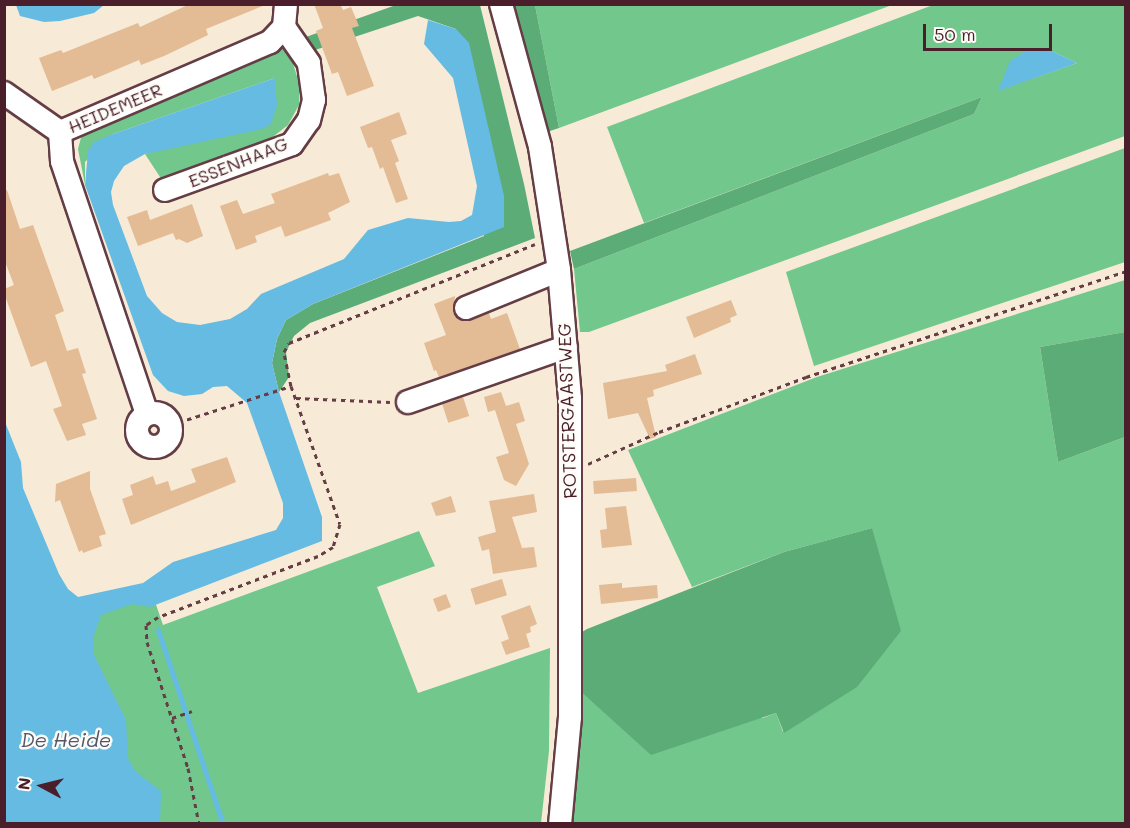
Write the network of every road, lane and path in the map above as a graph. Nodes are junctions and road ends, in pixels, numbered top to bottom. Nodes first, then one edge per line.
1 (286, 4) edge
2 (501, 4) edge
3 (285, 27) junction
4 (4, 93) edge
5 (60, 132) junction
6 (165, 190) dead end
7 (553, 237) junction
8 (559, 270) junction
9 (1125, 271) edge
10 (466, 308) dead end
11 (566, 346) junction
12 (291, 386) junction
13 (296, 398) junction
14 (408, 402) joint
15 (147, 414) junction
16 (170, 425) junction
17 (570, 471) junction
18 (192, 711) dead end
19 (172, 718) junction
20 (199, 824) edge
21 (560, 824) edge

1 - 3 street
2 - 7 street, ROTSTERGAASTWEG
3 - 5 street, HEIDEMEER
3 - 6 street, ESSENHAAG
4 - 5 street
5 - 15 street, HEIDEMEER
7 - 8 street, ROTSTERGAASTWEG
7 - 12 path
8 - 10 street
8 - 11 street, ROTSTERGAASTWEG
9 - 17 path
11 - 14 street
11 - 17 street, ROTSTERGAASTWEG
12 - 13 path
12 - 16 path
13 - 14 path
13 - 19 path
15 - 16 street
15 - 16 street
17 - 21 street, ROTSTERGAASTWEG
18 - 19 path
19 - 20 path

